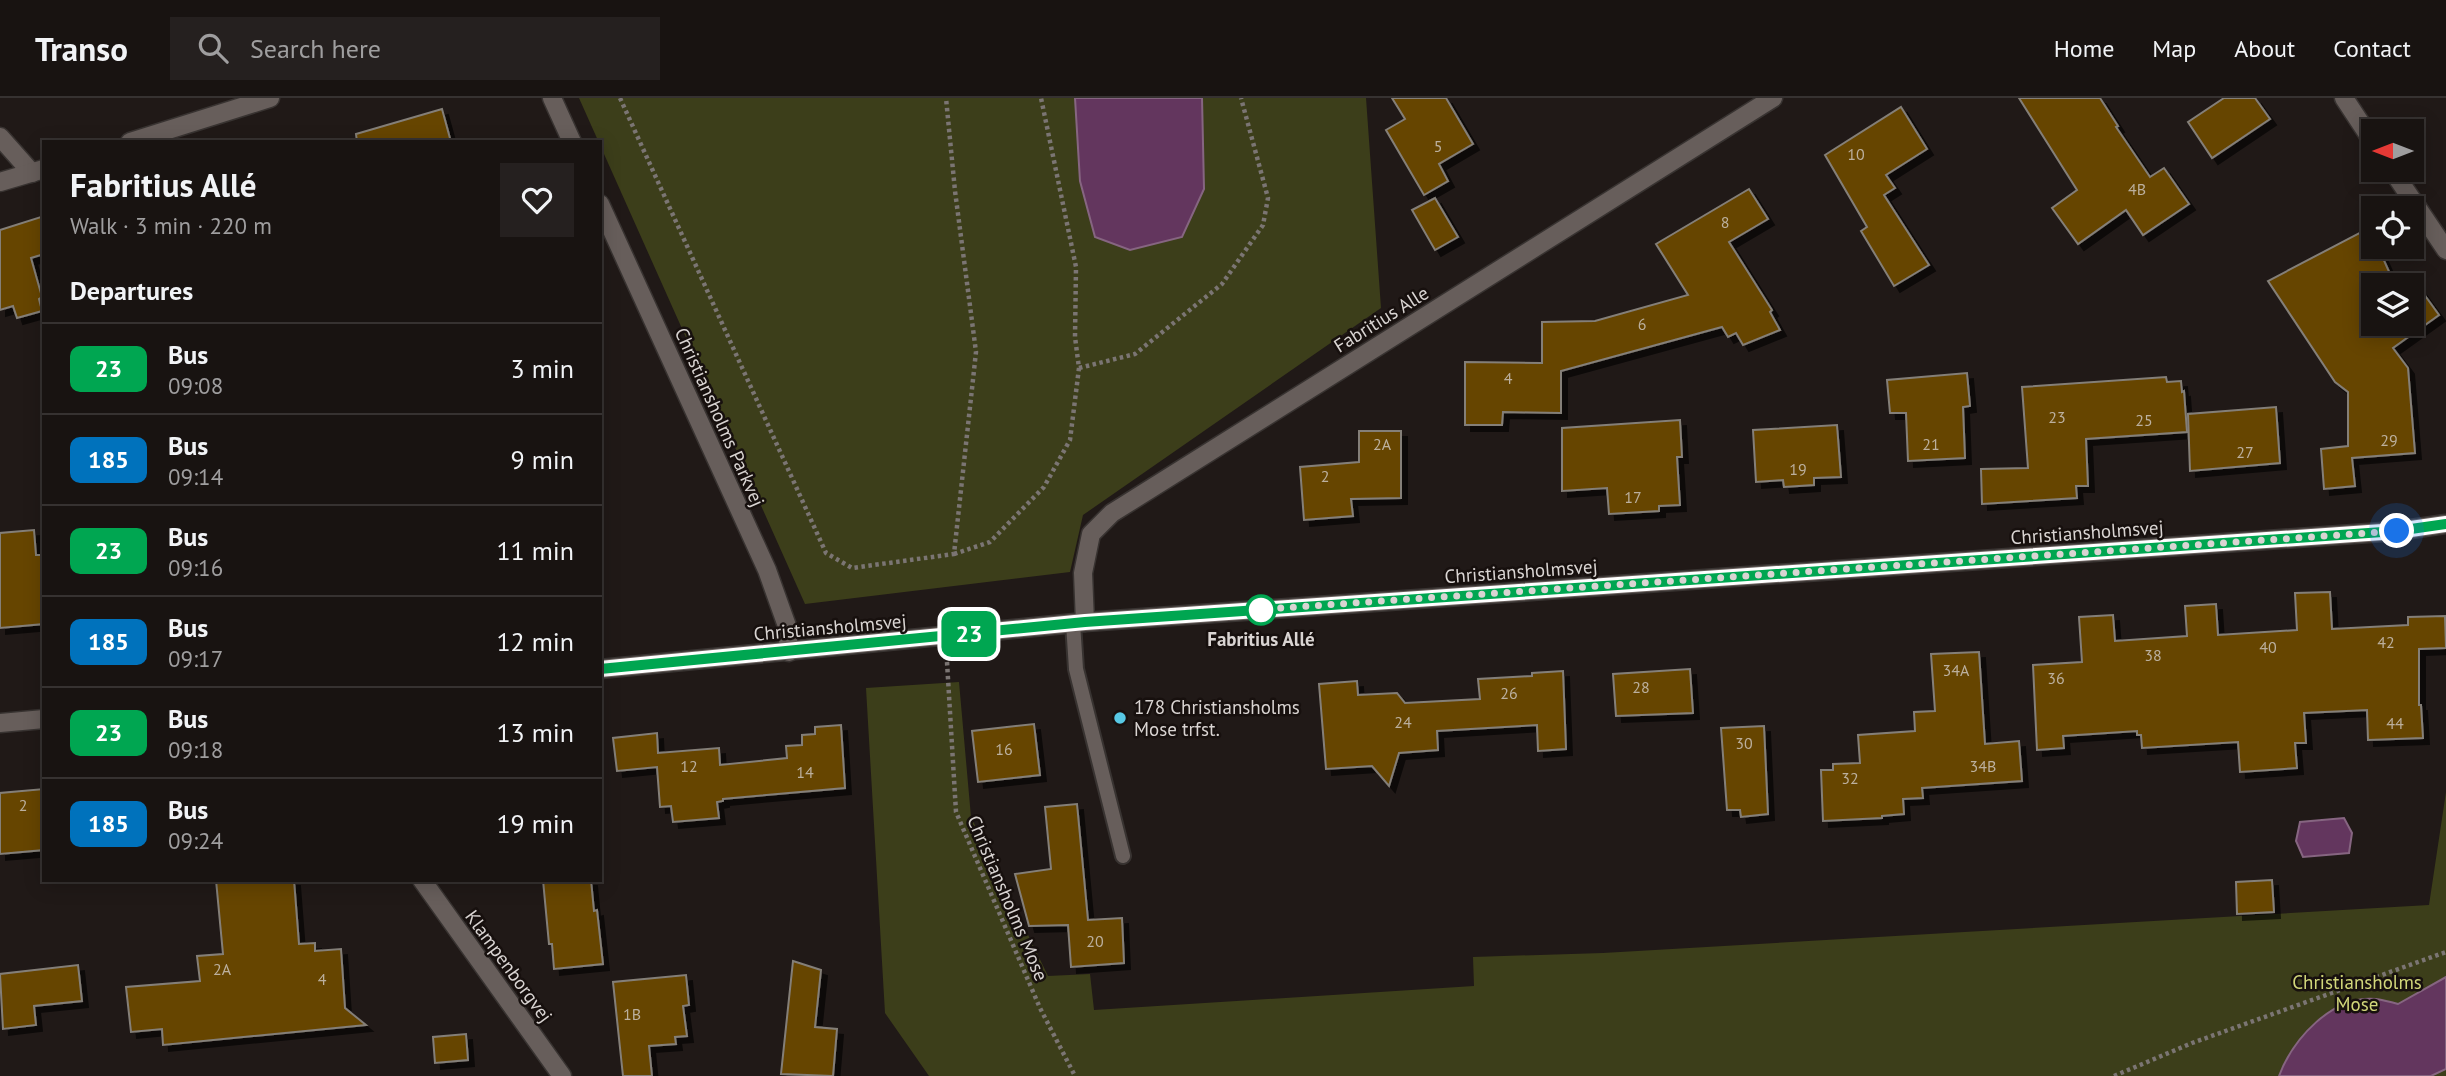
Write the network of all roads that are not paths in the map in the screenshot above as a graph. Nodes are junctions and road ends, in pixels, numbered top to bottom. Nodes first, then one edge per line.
1 (270, 98) edge
2 (552, 98) edge
3 (1773, 98) edge
4 (2344, 98) edge
5 (2361, 124) edge
6 (0, 137) edge
7 (136, 140) edge
8 (571, 140) edge
9 (38, 171) edge
10 (0, 182) edge
11 (2400, 182) edge
12 (602, 208) edge
13 (2446, 250) edge
14 (2446, 524) edge
15 (1079, 623) junction
16 (789, 652) junction
17 (602, 669) edge
18 (42, 719) edge
19 (0, 723) edge
20 (1123, 856) dead end
21 (423, 882) edge
22 (562, 1076) edge

1 - 7 street
2 - 8 street
3 - 15 street, Fabritius Alle
4 - 5 street
6 - 9 street
9 - 10 street
11 - 13 street
12 - 16 street, Christiansholms Parkvej
14 - 15 street, Christiansholmsvej
15 - 16 street, Christiansholmsvej
15 - 20 lane
16 - 17 street, Christiansholmsvej
18 - 19 street
21 - 22 street, Klampenborgvej

